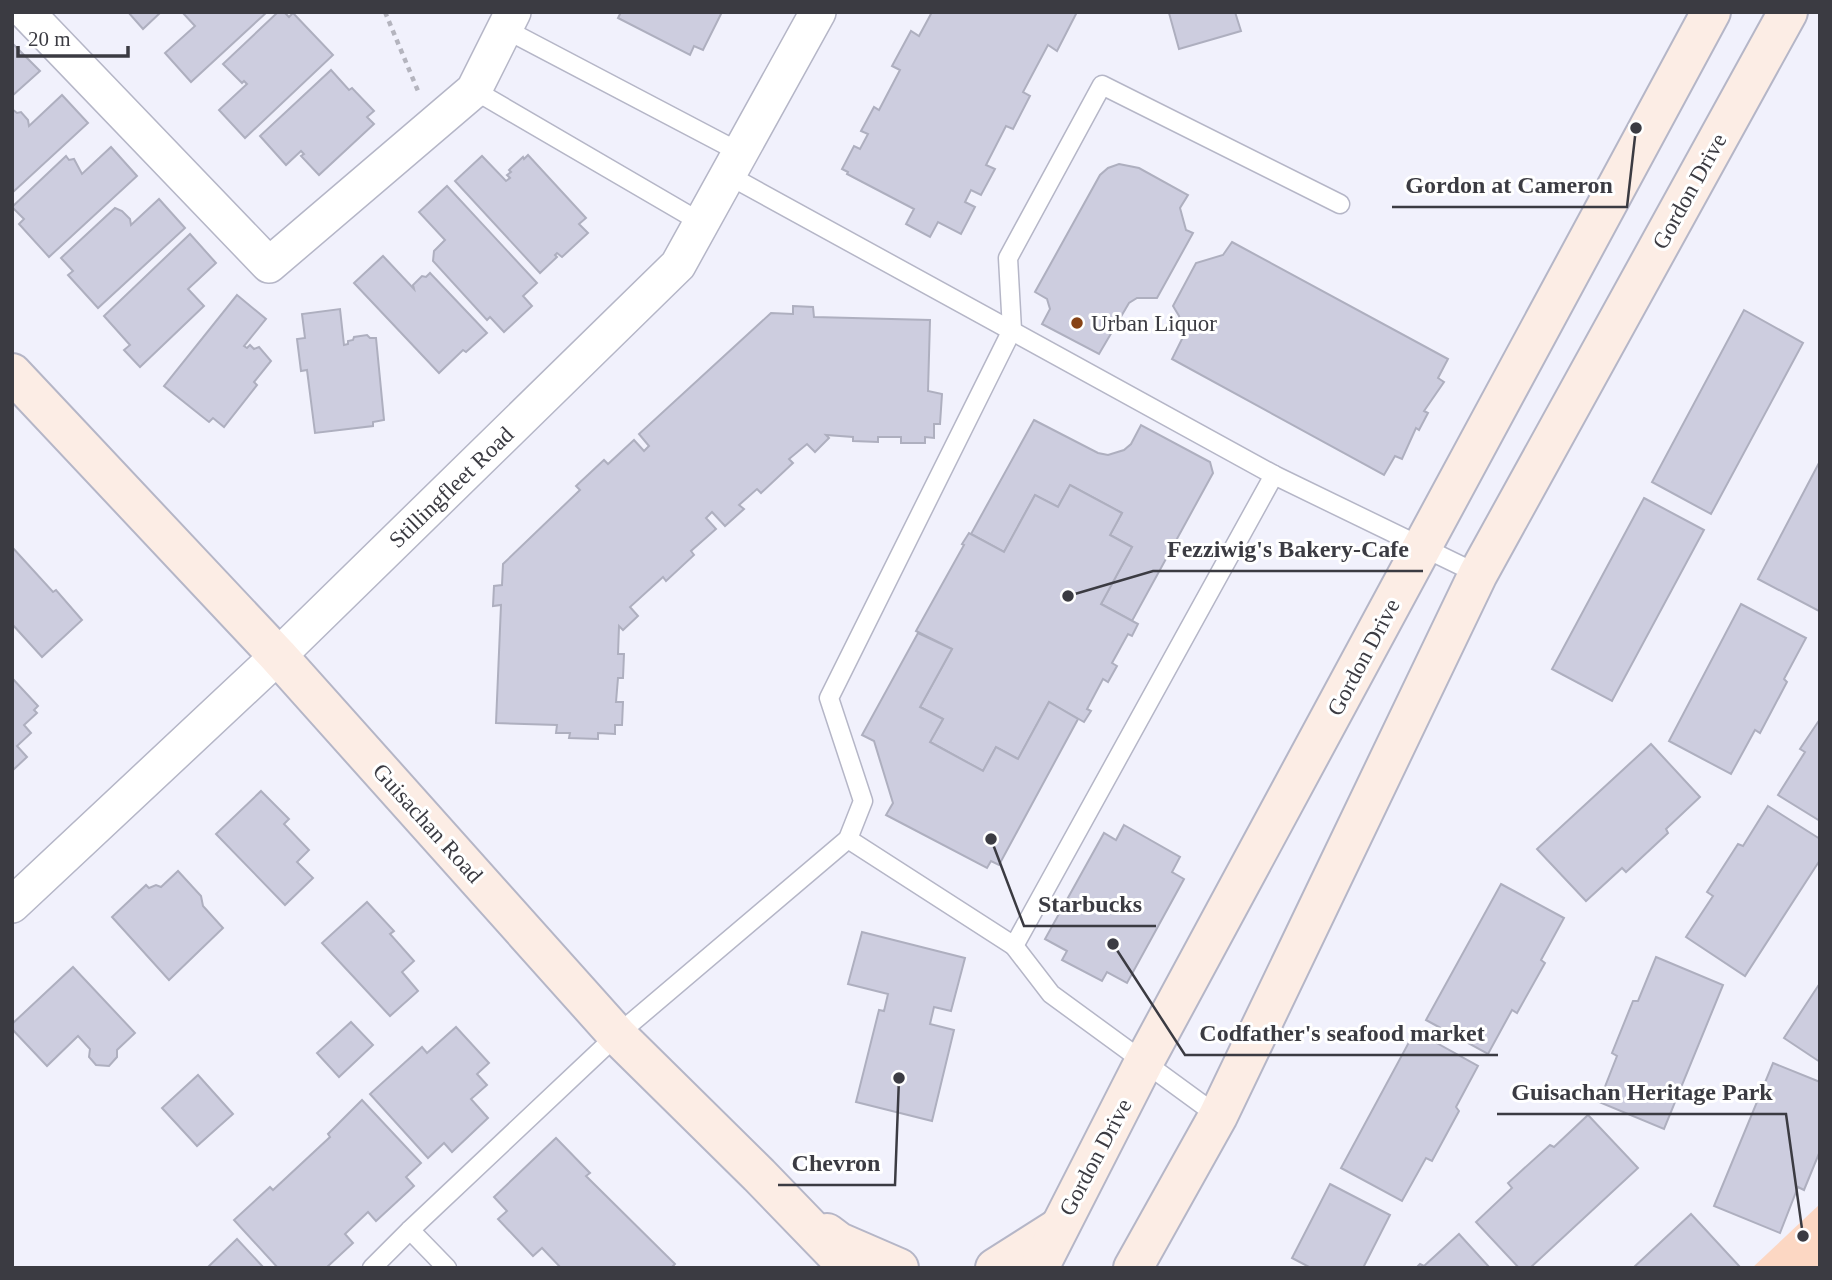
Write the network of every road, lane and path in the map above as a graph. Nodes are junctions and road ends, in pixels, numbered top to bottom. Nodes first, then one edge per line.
1 (26, 12) edge
2 (385, 12) edge
3 (818, 12) edge
4 (1711, 12) edge
5 (1788, 12) edge
6 (509, 21) edge
7 (474, 90) junction
8 (440, 119) junction
9 (735, 164) junction
10 (1340, 204) dead end
11 (702, 223) junction
12 (1012, 330) junction
13 (12, 373) edge
14 (1274, 475) junction
15 (1422, 547) junction
16 (1478, 574) junction
17 (278, 656) junction
18 (848, 839) junction
19 (12, 905) edge
20 (1014, 946) junction
21 (617, 1035) junction
22 (1144, 1062) junction
23 (1218, 1116) junction
24 (759, 1175) junction
25 (1058, 1228) junction
26 (410, 1230) junction
27 (372, 1268) edge
28 (446, 1268) edge
29 (849, 1268) edge
30 (899, 1268) edge
31 (995, 1268) edge
32 (1039, 1268) edge
33 (1133, 1268) edge

1 - 8 street
2 - 8 path
3 - 9 street, Stillingfleet Road
4 - 15 main road, Gordon Drive
5 - 16 main road, Gordon Drive
6 - 7 street
6 - 9 lane
7 - 8 street
7 - 11 lane
9 - 11 street, Stillingfleet Road
9 - 12 lane
10 - 12 lane
11 - 17 street, Stillingfleet Road
12 - 14 lane
12 - 18 lane
13 - 17 main road, Guisachan Road
14 - 15 lane
14 - 20 lane
15 - 16 lane
15 - 22 main road, Gordon Drive
16 - 23 main road, Gordon Drive
17 - 19 street, Stillingfleet Road
17 - 21 main road, Guisachan Road
18 - 20 lane
18 - 21 lane
20 - 22 lane
21 - 24 main road, Guisachan Road
21 - 26 lane
22 - 23 lane
22 - 25 main road, Gordon Drive
23 - 33 main road, Gordon Drive
24 - 29 main road, Guisachan Road
24 - 30 main road
25 - 31 main road
25 - 32 main road, Gordon Drive
26 - 27 lane
26 - 28 lane

